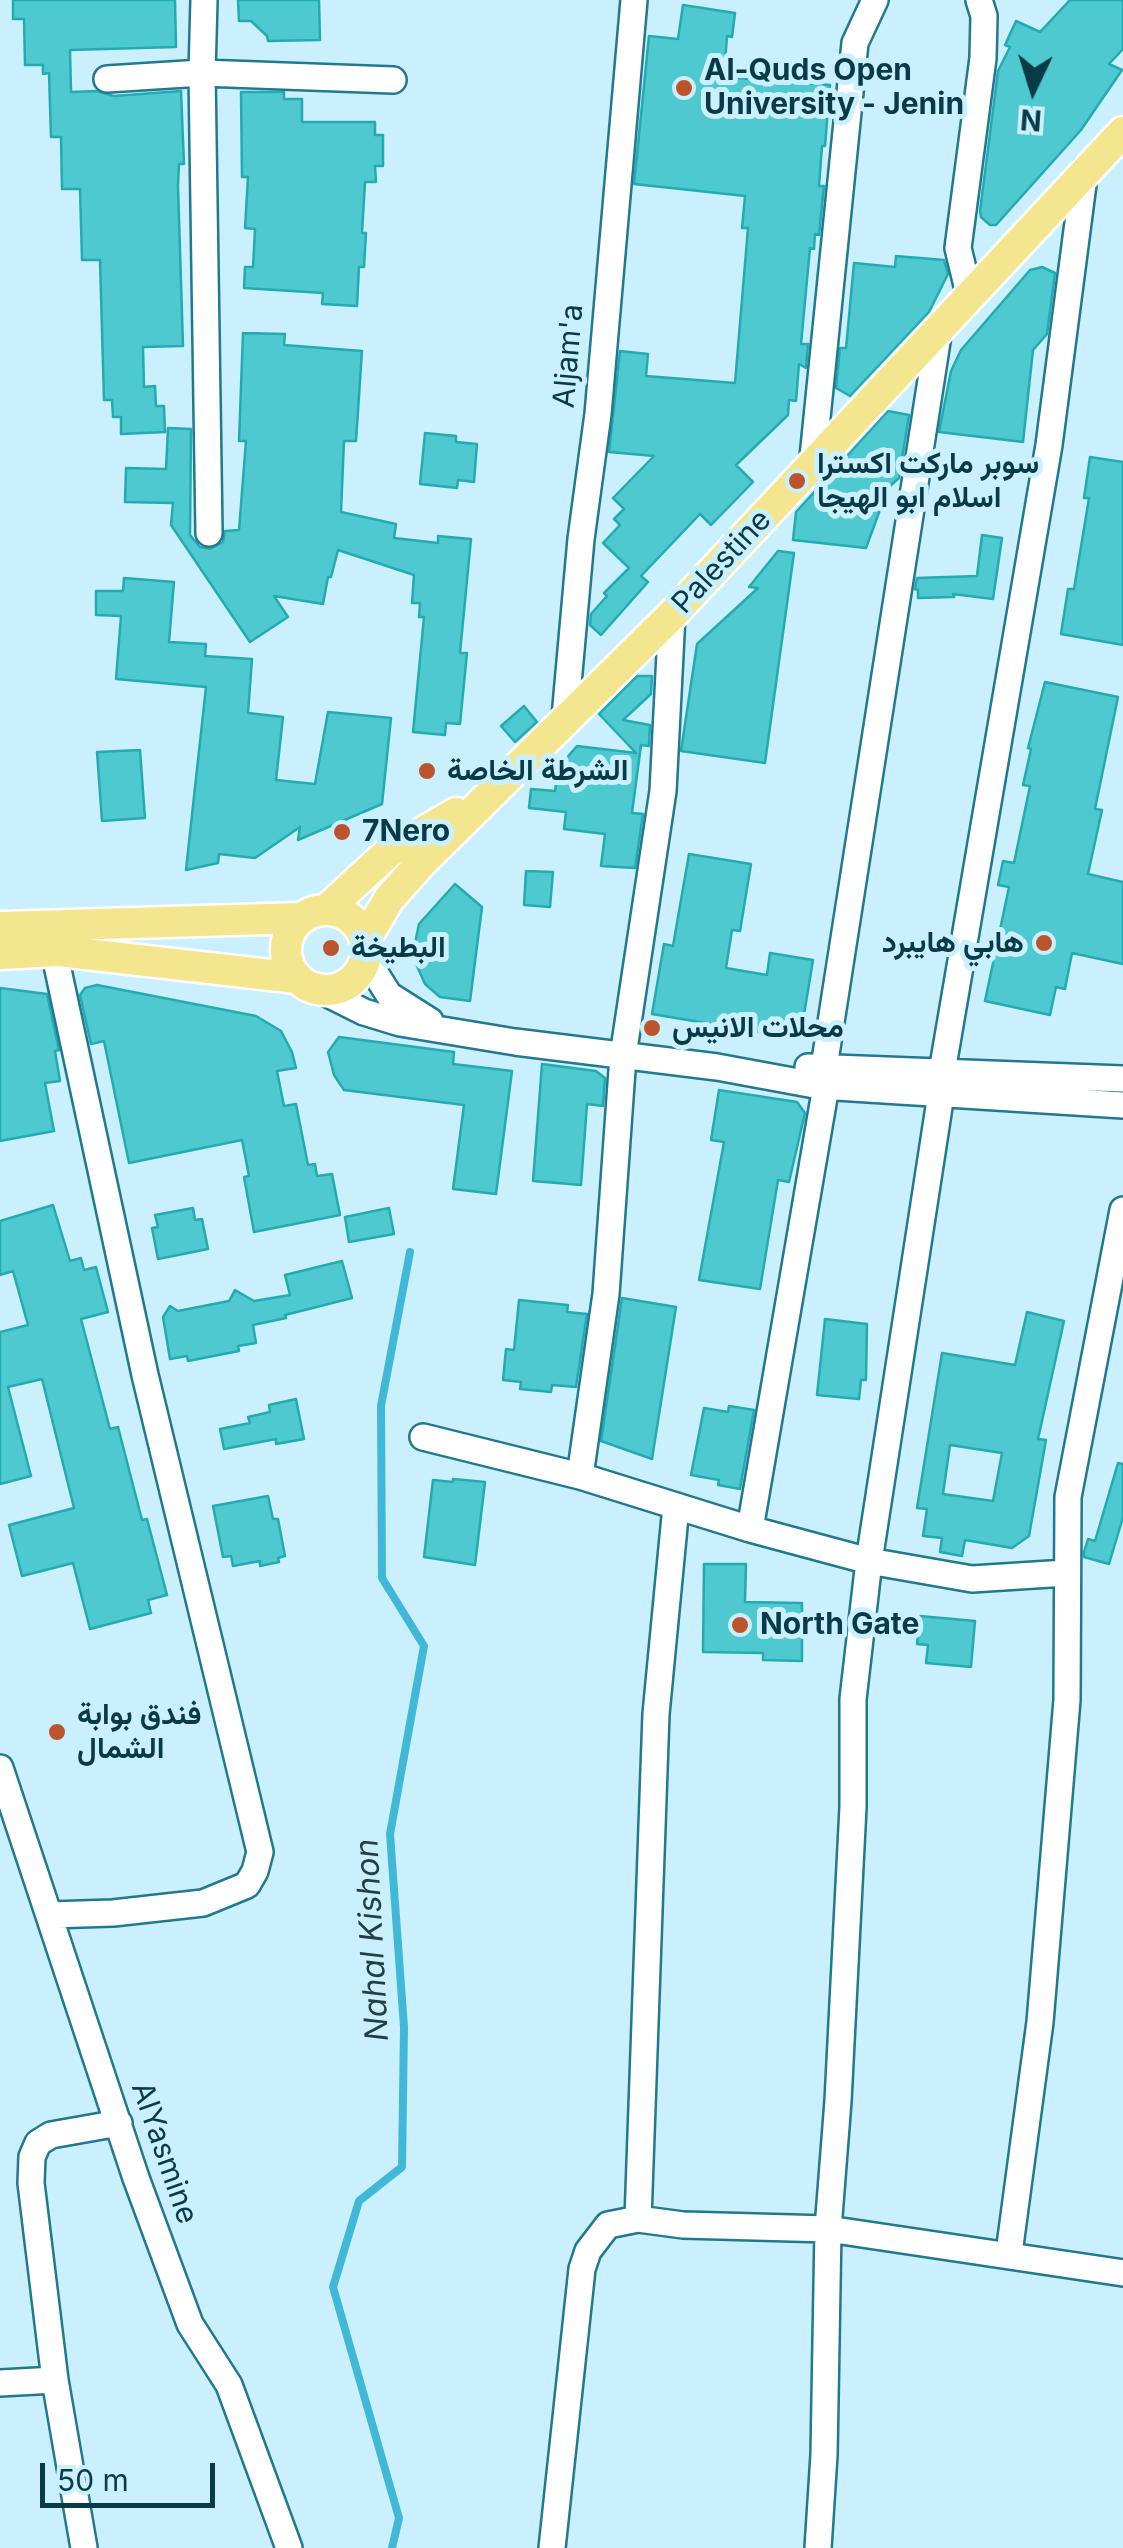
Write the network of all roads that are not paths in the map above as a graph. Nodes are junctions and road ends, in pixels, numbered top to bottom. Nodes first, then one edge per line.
1 (204, 0) edge
2 (634, 0) edge
3 (874, 0) edge
4 (979, 0) edge
5 (202, 72) junction
6 (107, 79) dead end
7 (393, 80) dead end
8 (1123, 132) edge
9 (1085, 170) junction
10 (969, 294) junction
11 (939, 329) junction
12 (812, 467) junction
13 (209, 533) dead end
14 (672, 615) junction
15 (565, 718) junction
16 (474, 807) junction
17 (313, 914) junction
18 (0, 927) edge
19 (365, 949) junction
20 (54, 951) junction
21 (0, 954) edge
22 (309, 984) junction
23 (443, 1028) junction
24 (623, 1056) junction
25 (825, 1077) junction
26 (1123, 1080) edge
27 (942, 1083) junction
28 (1123, 1105) edge
29 (1123, 1210) edge
30 (422, 1437) dead end
31 (580, 1476) junction
32 (676, 1506) junction
33 (750, 1529) junction
34 (869, 1561) junction
35 (1066, 1573) junction
36 (0, 1768) edge
37 (50, 1915) junction
38 (119, 2123) junction
39 (638, 2219) junction
40 (828, 2228) junction
41 (1009, 2253) junction
42 (1123, 2272) edge
43 (55, 2380) junction
44 (0, 2383) edge
45 (84, 2548) edge
46 (289, 2548) edge
47 (552, 2548) edge
48 (818, 2548) edge

1 - 5 street
2 - 15 street, Aljam'a
3 - 12 street
4 - 10 street
5 - 6 street
5 - 7 street
5 - 13 street
8 - 9 main road, Palestine
9 - 10 main road, Palestine
9 - 27 street
10 - 11 main road, Palestine
11 - 12 main road, Palestine
11 - 25 street
12 - 14 main road, Palestine
14 - 15 main road, Palestine
14 - 24 street
15 - 16 main road, Palestine
16 - 17 main road
16 - 19 main road, Palestine
17 - 18 main road
17 - 19 main road
17 - 22 main road
19 - 22 main road
19 - 23 street
20 - 21 main road
20 - 22 main road
20 - 37 street
22 - 23 street
23 - 24 street
24 - 25 street
24 - 31 street
25 - 27 street
25 - 33 street
26 - 27 street
27 - 28 street
27 - 34 street
29 - 35 street
30 - 31 street
31 - 32 street
32 - 33 street
32 - 39 street
33 - 34 street
34 - 35 street
34 - 40 street
35 - 41 street
36 - 37 street, AlYasmine
37 - 38 street, AlYasmine
38 - 43 street
38 - 46 street, AlYasmine
39 - 40 street
39 - 47 street
40 - 41 street
40 - 48 street
41 - 42 street
43 - 44 street
43 - 45 street

